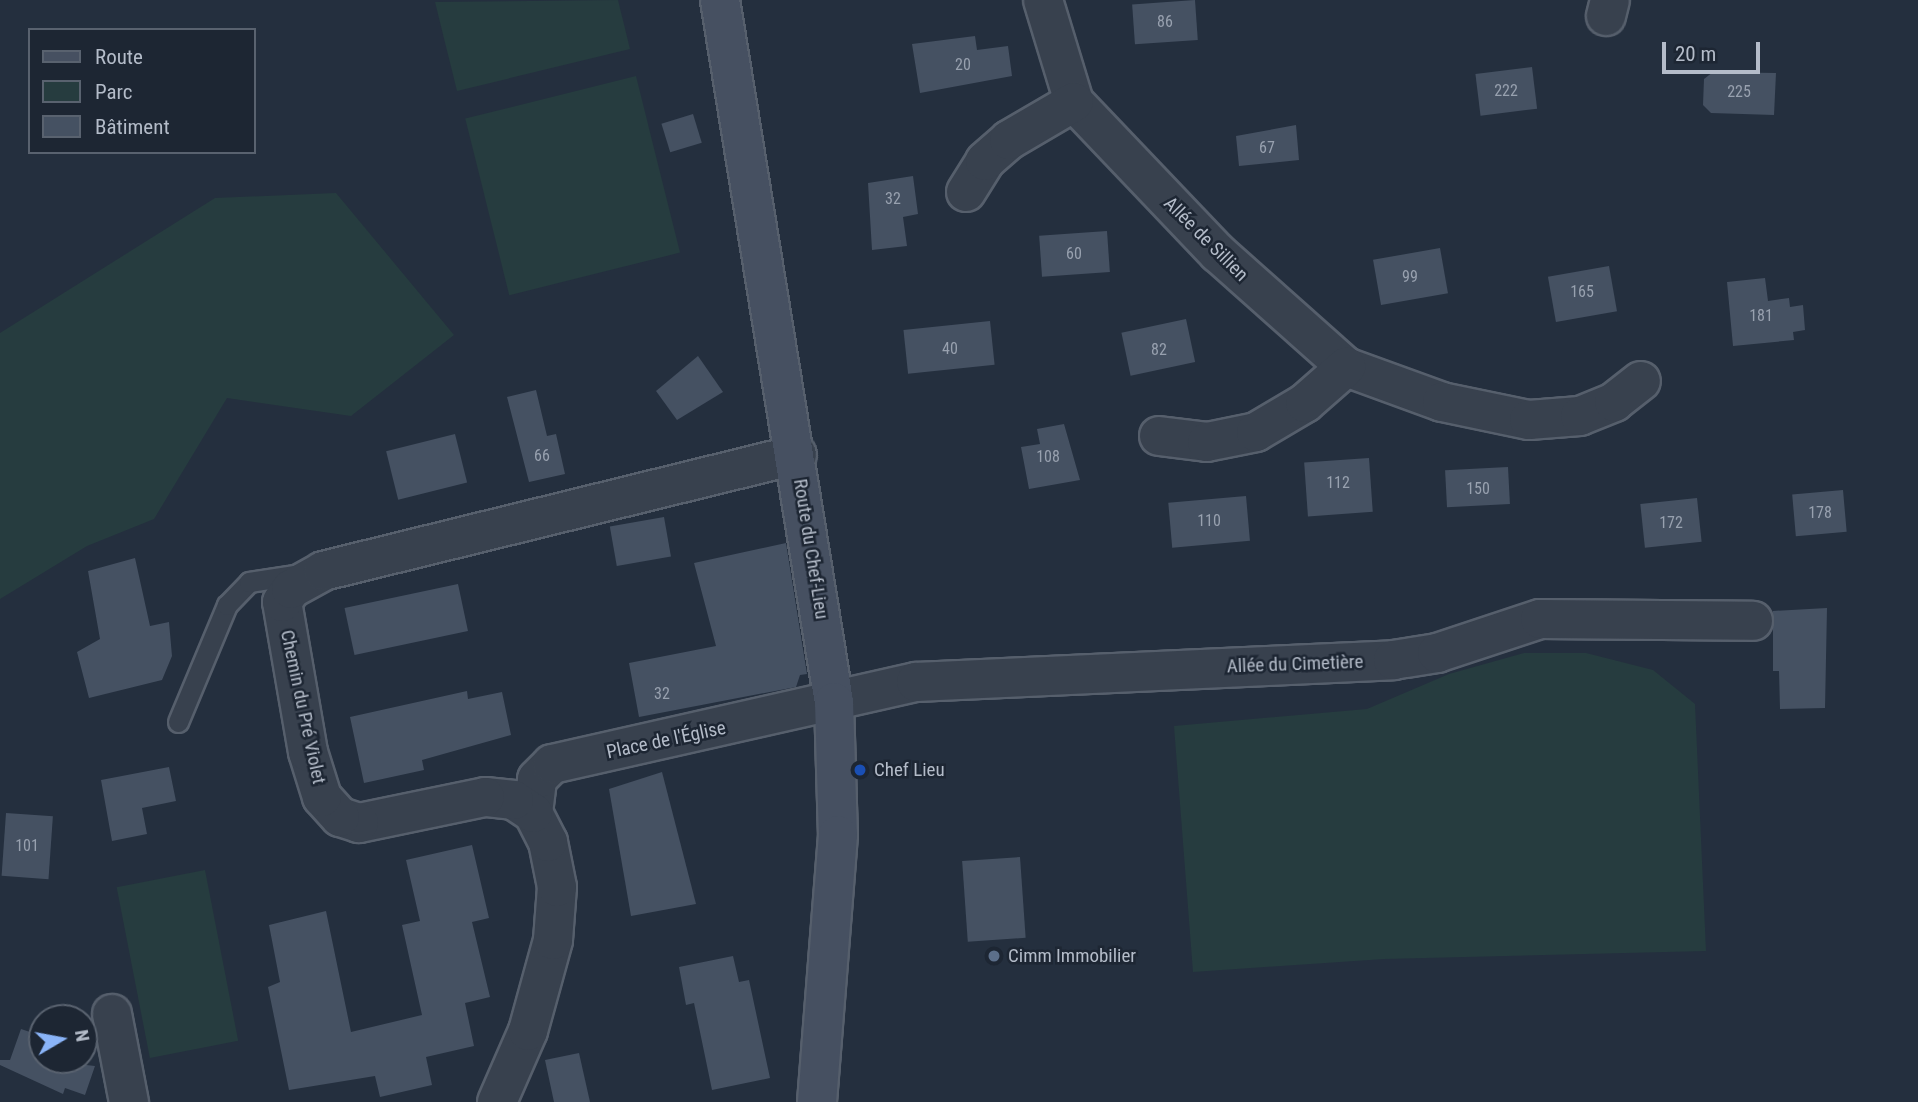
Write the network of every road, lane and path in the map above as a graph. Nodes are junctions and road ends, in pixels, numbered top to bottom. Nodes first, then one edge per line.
1 (720, 0) edge
2 (1043, 0) edge
3 (1074, 102) junction
4 (966, 192) dead end
5 (1346, 367) junction
6 (1641, 381) dead end
7 (1158, 436) dead end
8 (796, 455) junction
9 (323, 571) junction
10 (1753, 621) dead end
11 (834, 702) junction
12 (178, 722) dead end
13 (533, 813) junction
14 (112, 1014) dead end
15 (129, 1102) edge
16 (497, 1102) edge
17 (817, 1102) edge

1 - 8 main road, Route du Chef-Lieu
2 - 3 street, Allée de Sillien
3 - 4 street
3 - 5 street, Allée de Sillien
5 - 6 street, Allée de Sillien
5 - 7 street
8 - 9 street, Chemin du Pré Violet
8 - 11 main road, Route du Chef-Lieu
9 - 12 lane, Chemin du Pré Violet
9 - 13 street, Chemin du Pré Violet
10 - 11 street, Allée du Cimetière
11 - 13 street, Place de l'Église
11 - 17 main road, Route du Chef-Lieu
13 - 16 street
14 - 15 street

